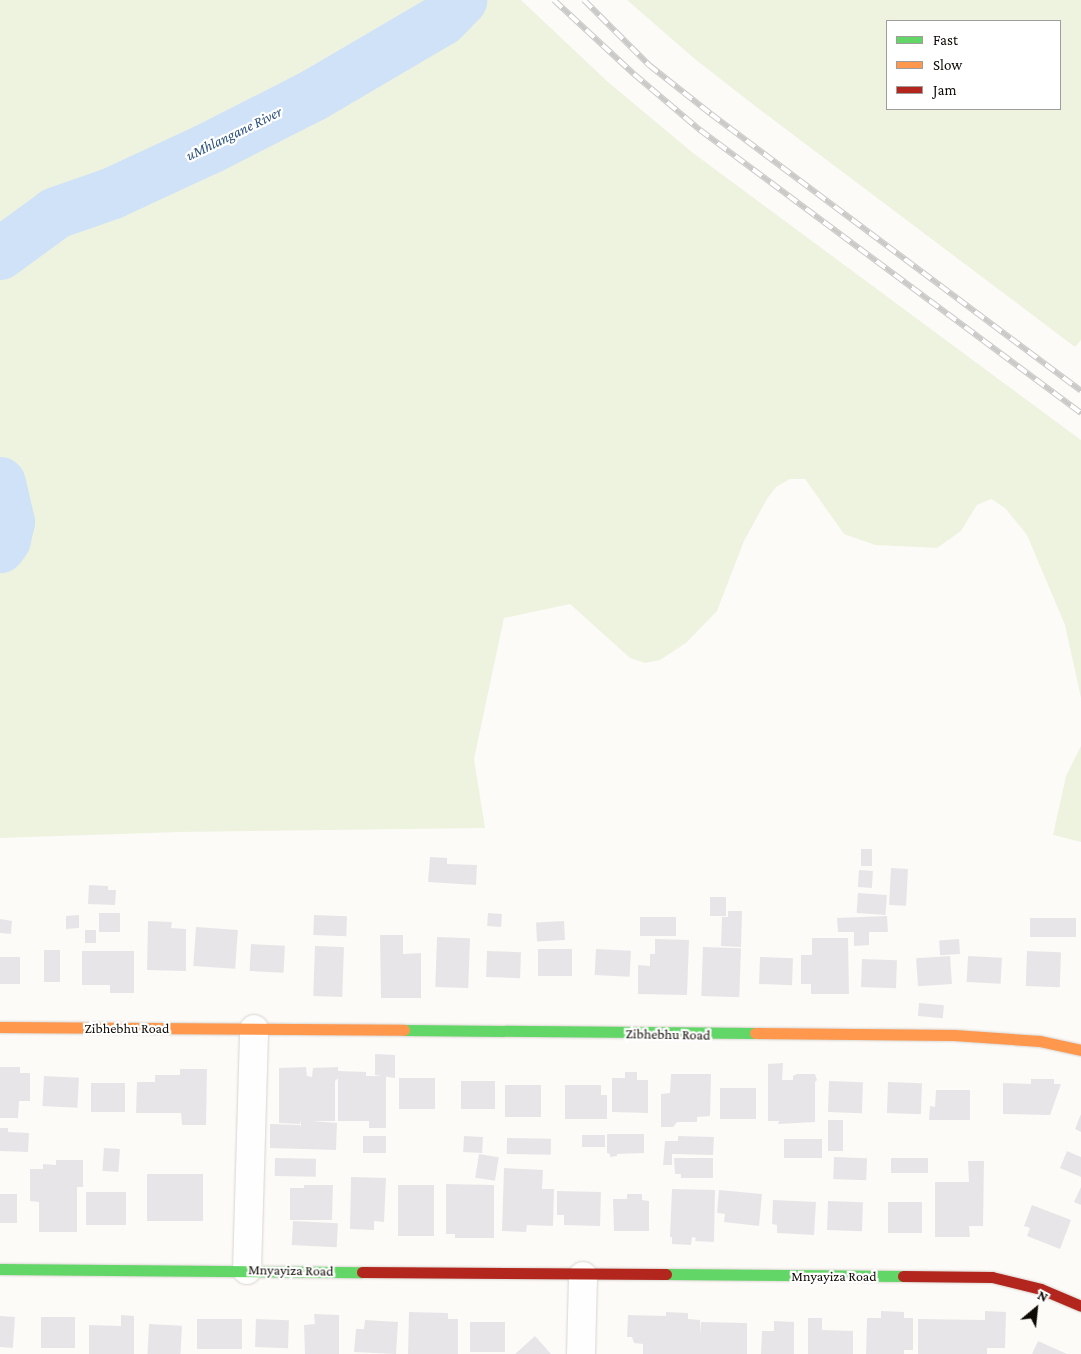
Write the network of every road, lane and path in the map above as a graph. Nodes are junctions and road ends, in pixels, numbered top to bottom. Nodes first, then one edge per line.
1 (0, 1027) edge
2 (254, 1029) junction
3 (1081, 1050) edge
4 (0, 1269) edge
5 (247, 1270) junction
6 (583, 1276) junction
7 (1081, 1306) edge
8 (581, 1354) edge

1 - 2 street, Zibhebhu Road
2 - 3 street, Zibhebhu Road
2 - 5 street
4 - 5 street, Mnyayiza Road
5 - 6 street, Mnyayiza Road
6 - 7 street, Mnyayiza Road
6 - 8 street

